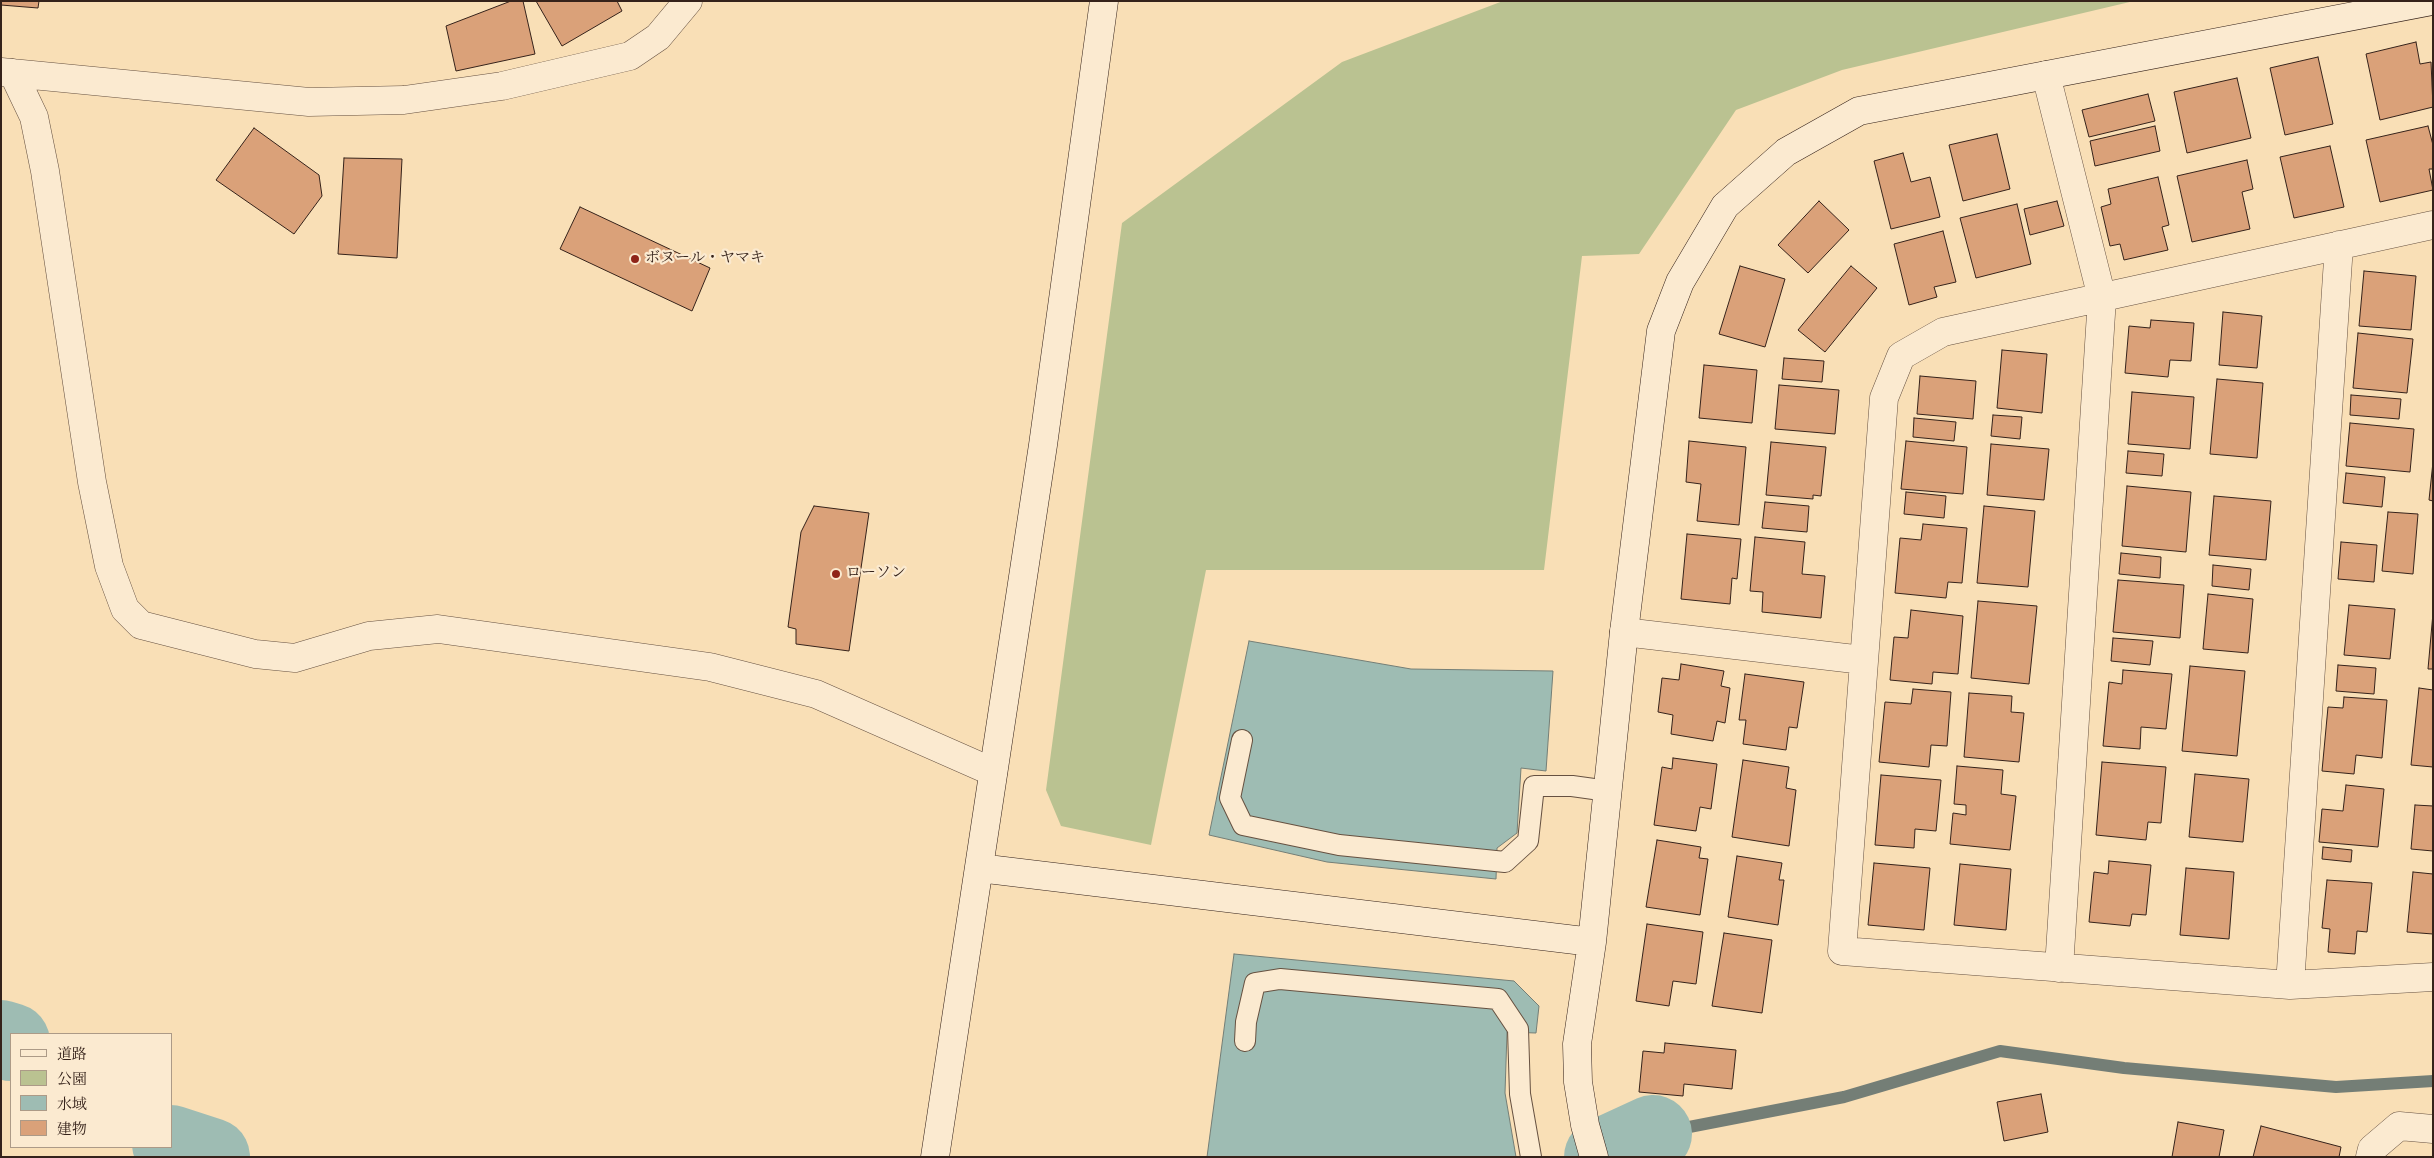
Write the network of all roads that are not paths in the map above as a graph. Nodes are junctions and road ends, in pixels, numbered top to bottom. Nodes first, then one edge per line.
1 (688, 1) edge
2 (1104, 1) edge
3 (2432, 1) edge
4 (7, 73) edge
5 (2046, 75) junction
6 (2433, 225) edge
7 (2339, 245) junction
8 (2102, 298) junction
9 (1624, 632) junction
10 (1863, 660) junction
11 (1242, 740) dead end
12 (993, 772) junction
13 (1608, 790) junction
14 (979, 868) junction
15 (1592, 942) junction
16 (2059, 968) junction
17 (2433, 977) edge
18 (2290, 986) junction
19 (1245, 1041) dead end
20 (2433, 1129) edge
21 (936, 1157) edge
22 (1531, 1157) edge
23 (1594, 1157) edge
24 (2370, 1157) edge

1 - 4 street
2 - 12 street
3 - 5 street
4 - 12 street
5 - 8 street
5 - 9 street
6 - 7 street
7 - 8 street
7 - 18 street
8 - 10 street
8 - 16 street
9 - 10 street
9 - 13 street
10 - 16 street
11 - 13 lane
12 - 14 street
13 - 15 street
14 - 15 street
14 - 21 street
15 - 23 street
16 - 18 street
17 - 18 street
19 - 22 lane
20 - 24 street

